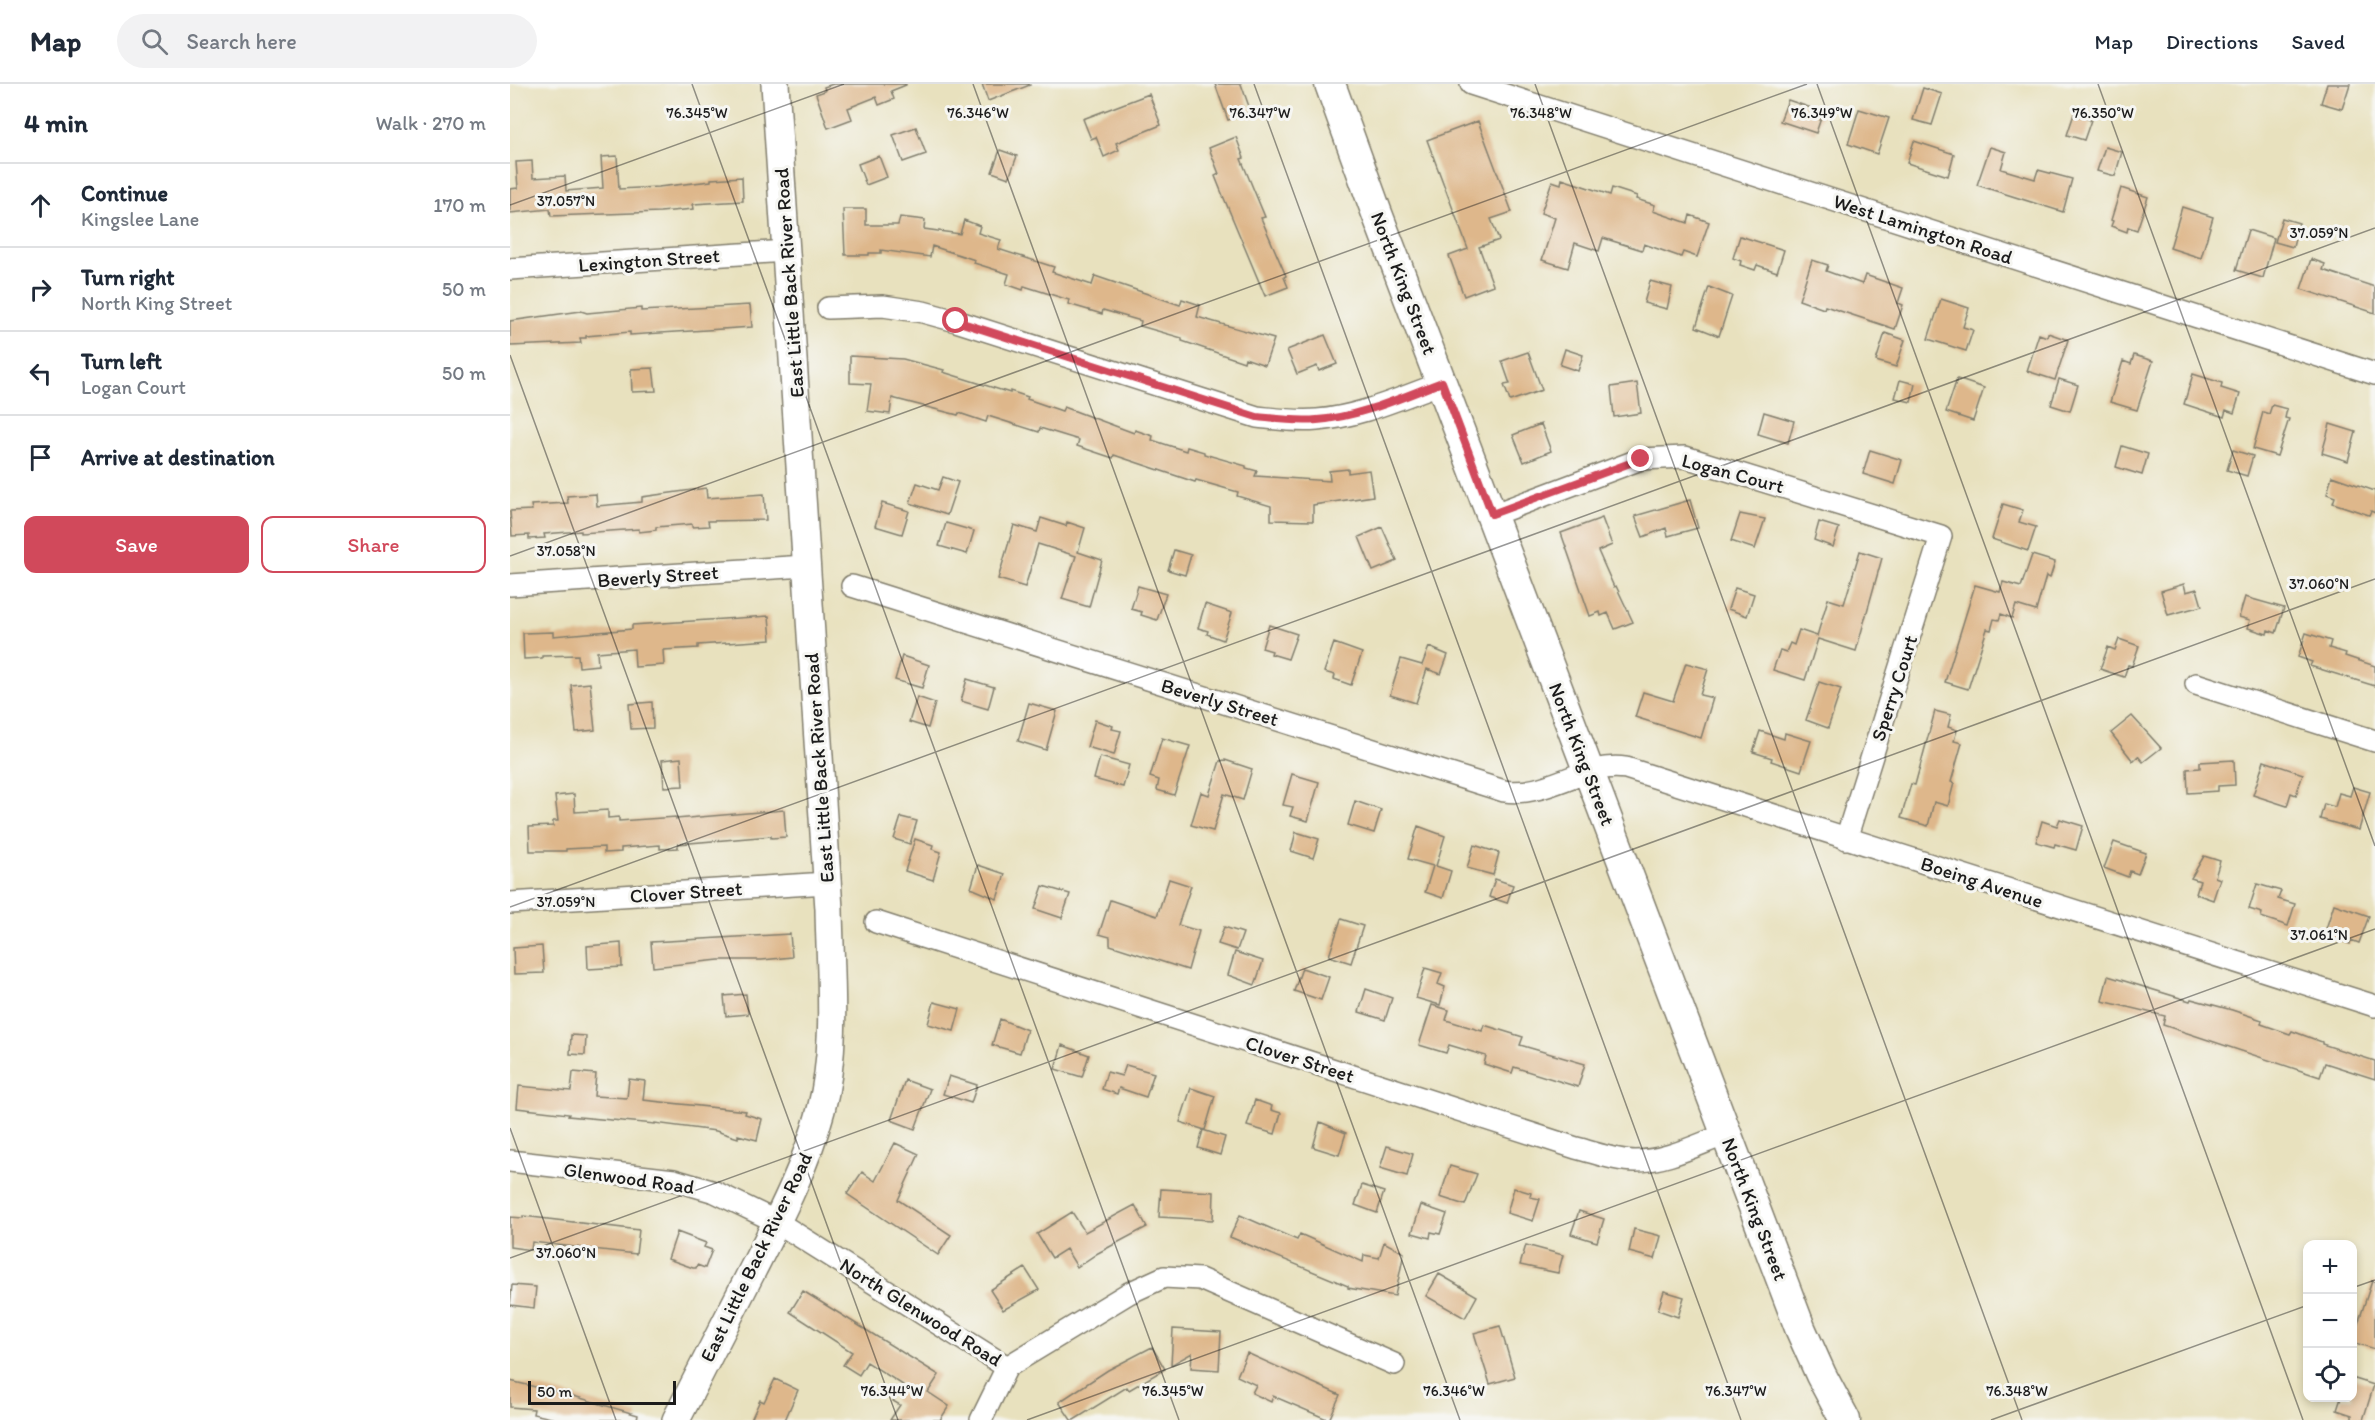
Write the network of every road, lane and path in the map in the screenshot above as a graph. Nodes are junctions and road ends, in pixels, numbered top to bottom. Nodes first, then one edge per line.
1 (775, 84) edge
2 (1330, 84) edge
3 (1471, 84) edge
4 (787, 251) junction
5 (510, 269) edge
6 (828, 308) dead end
7 (2375, 374) edge
8 (1442, 382) junction
9 (1492, 514) junction
10 (1941, 536) joint
11 (805, 566) junction
12 (510, 585) edge
13 (852, 586) dead end
14 (2196, 684) dead end
15 (2375, 741) edge
16 (1589, 772) junction
17 (1846, 839) junction
18 (827, 883) junction
19 (510, 903) edge
20 (876, 922) dead end
21 (2375, 1006) edge
22 (1726, 1134) junction
23 (510, 1161) edge
24 (777, 1222) junction
25 (1394, 1364) dead end
26 (1007, 1367) junction
27 (676, 1420) edge
28 (981, 1420) edge
29 (1845, 1420) edge

1 - 4 street, East Little Back River Road
2 - 8 main road, North King Street
3 - 7 street, West Lamington Road
4 - 5 street, Lexington Street
4 - 11 street, East Little Back River Road
6 - 8 street
8 - 9 main road, North King Street
9 - 10 street, Logan Court
9 - 16 main road, North King Street
10 - 17 street, Sperry Court
11 - 12 street, Beverly Street
11 - 18 street, East Little Back River Road
13 - 16 street, Beverly Street
14 - 15 street
16 - 17 street, Boeing Avenue
16 - 22 main road, North King Street
17 - 21 street, Boeing Avenue
18 - 19 street, Clover Street
18 - 24 street, East Little Back River Road
20 - 22 street, Clover Street
22 - 29 main road, North King Street
23 - 24 street, Glenwood Road
24 - 26 street, North Glenwood Road
24 - 27 street, East Little Back River Road
25 - 26 street, North Glenwood Road
26 - 28 street

